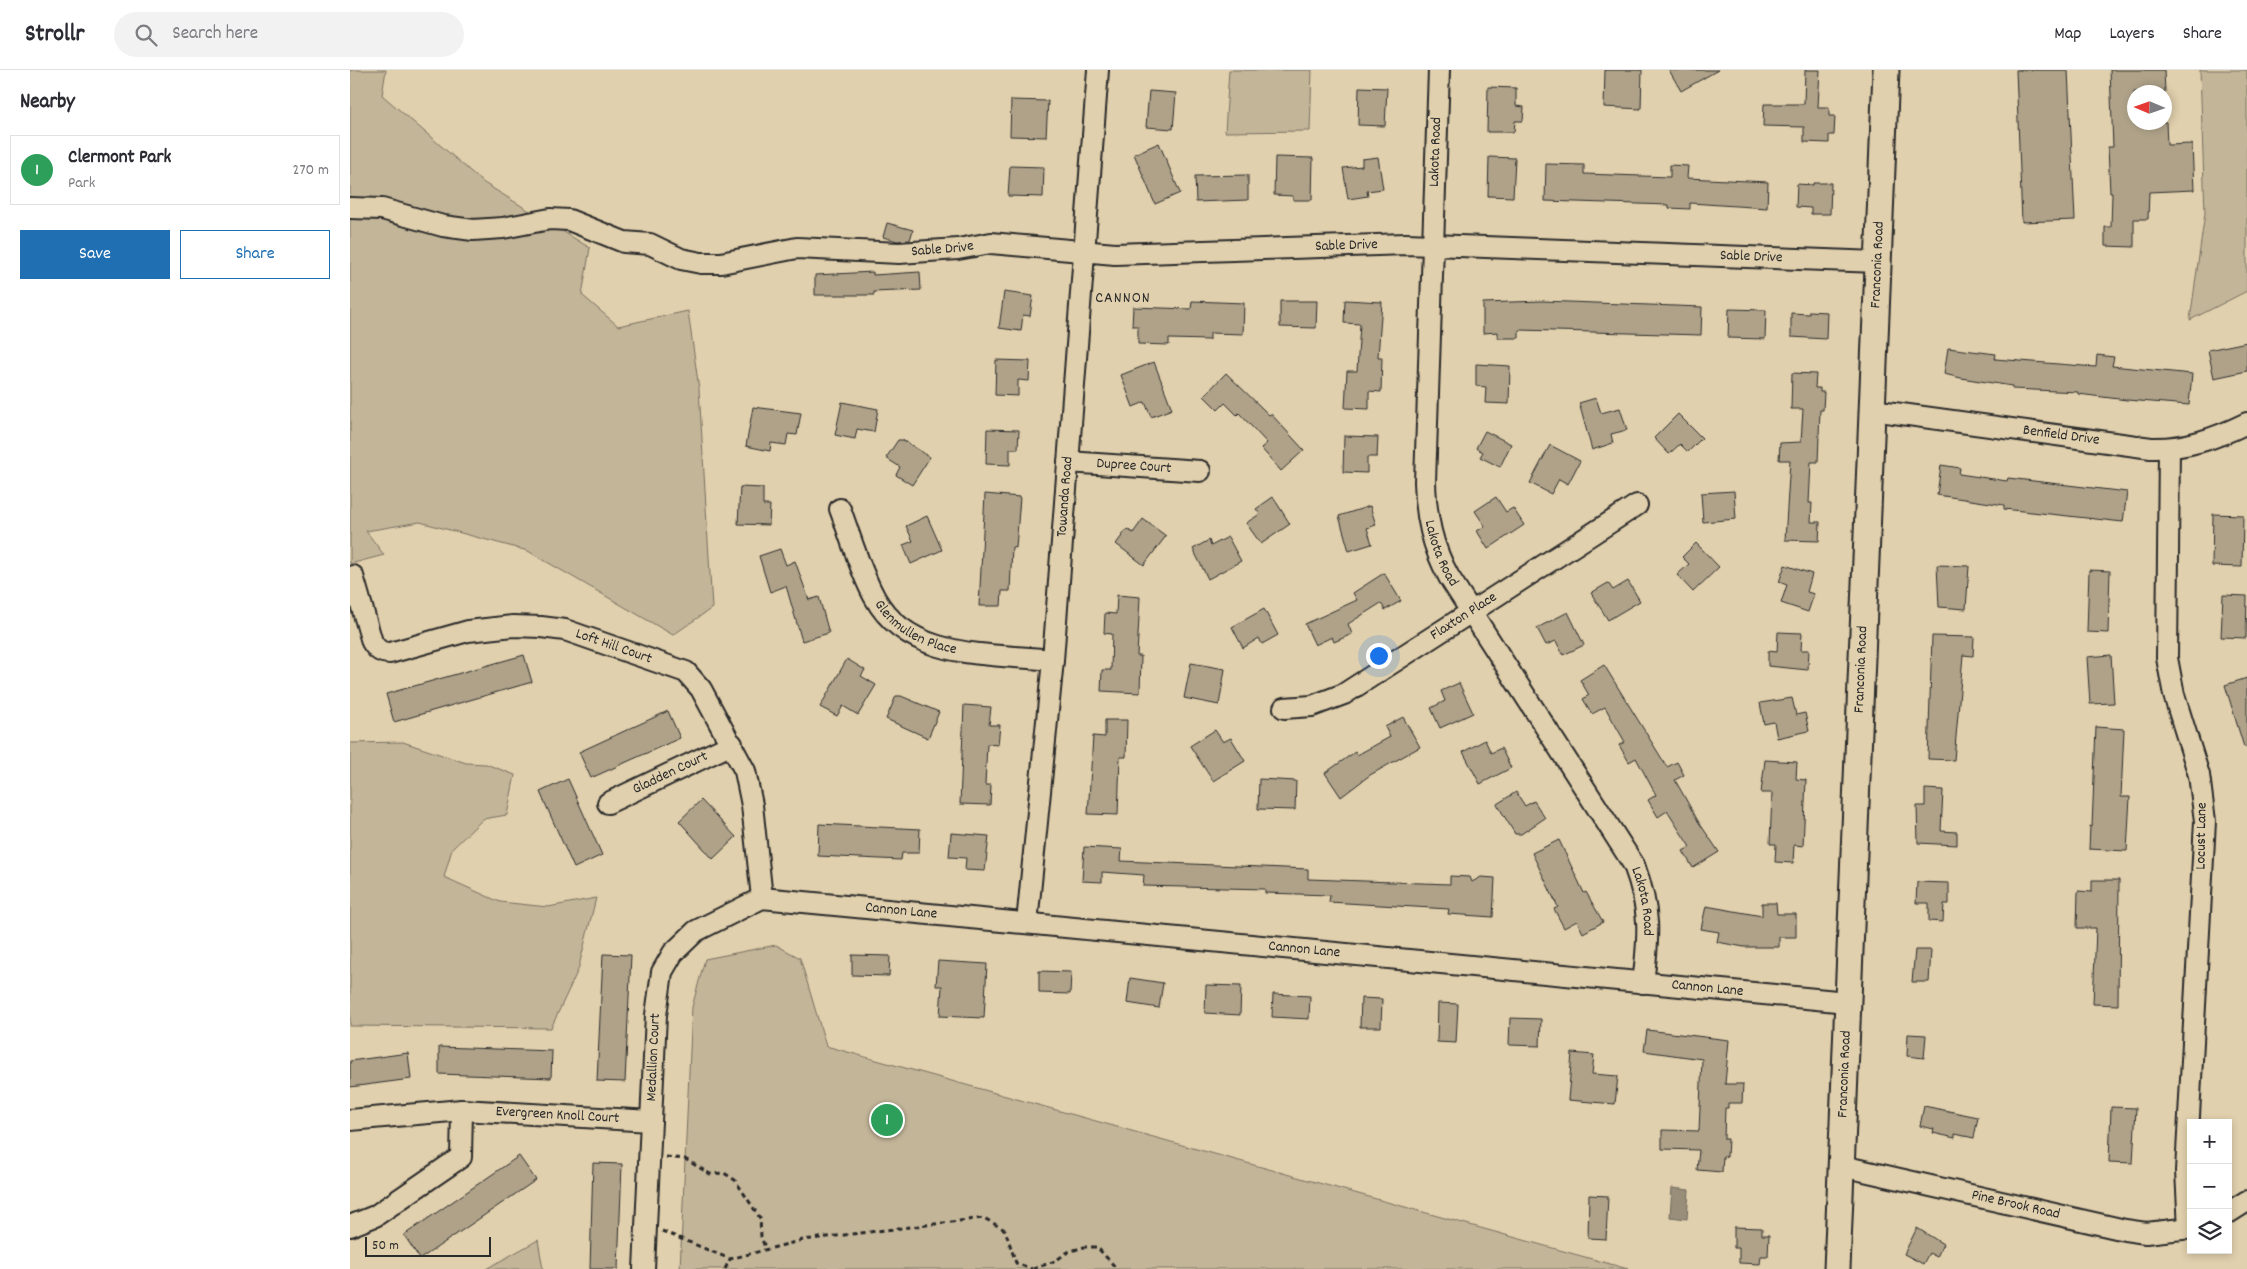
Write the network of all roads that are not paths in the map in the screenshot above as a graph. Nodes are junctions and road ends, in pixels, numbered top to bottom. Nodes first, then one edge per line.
1 (1098, 70) edge
2 (1439, 70) edge
3 (1886, 70) edge
4 (350, 208) edge
5 (1433, 245) junction
6 (1084, 251) junction
7 (1878, 262) junction
8 (1872, 410) junction
9 (2247, 423) edge
10 (2169, 448) junction
11 (1068, 462) junction
12 (1200, 471) dead end
13 (1637, 504) dead end
14 (840, 510) dead end
15 (353, 576) dead end
16 (1471, 612) junction
17 (1053, 660) junction
18 (1284, 708) dead end
19 (732, 744) junction
20 (608, 803) dead end
21 (762, 898) junction
22 (1027, 923) junction
23 (1643, 983) junction
24 (1847, 1002) junction
25 (462, 1110) junction
26 (350, 1120) edge
27 (651, 1121) junction
28 (1842, 1166) junction
29 (2247, 1201) edge
30 (2189, 1209) edge
31 (2232, 1210) edge
32 (350, 1226) edge
33 (2187, 1229) edge
34 (644, 1269) edge
35 (1837, 1269) edge

1 - 6 street, Towanda Road
2 - 5 street, Lakota Road
3 - 7 main road, Franconia Road
4 - 6 street, Sable Drive
5 - 6 street, Sable Drive
5 - 7 street, Sable Drive
5 - 16 street, Lakota Road
6 - 11 street, Towanda Road
7 - 8 main road, Franconia Road
8 - 10 street, Benfield Drive
8 - 24 main road, Franconia Road
9 - 10 street, Benfield Drive
10 - 30 street, Locust Lane
11 - 12 street, Dupree Court
11 - 17 street, Towanda Road
13 - 16 street, Flaxton Place
14 - 17 street, Glenmullen Place
15 - 19 street, Loft Hill Court
16 - 18 street, Flaxton Place
16 - 23 street, Lakota Road
17 - 22 street, Towanda Road
19 - 20 street, Gladden Court
19 - 21 street, Loft Hill Court
21 - 22 street, Cannon Lane
21 - 27 street, Medallion Court
22 - 23 street, Cannon Lane
23 - 24 street, Cannon Lane
24 - 28 main road, Franconia Road
25 - 26 street, Evergreen Knoll Court
25 - 27 street, Evergreen Knoll Court
25 - 32 street
27 - 34 street, Medallion Court
28 - 33 street, Pine Brook Road
28 - 35 main road, Franconia Road
29 - 31 street

